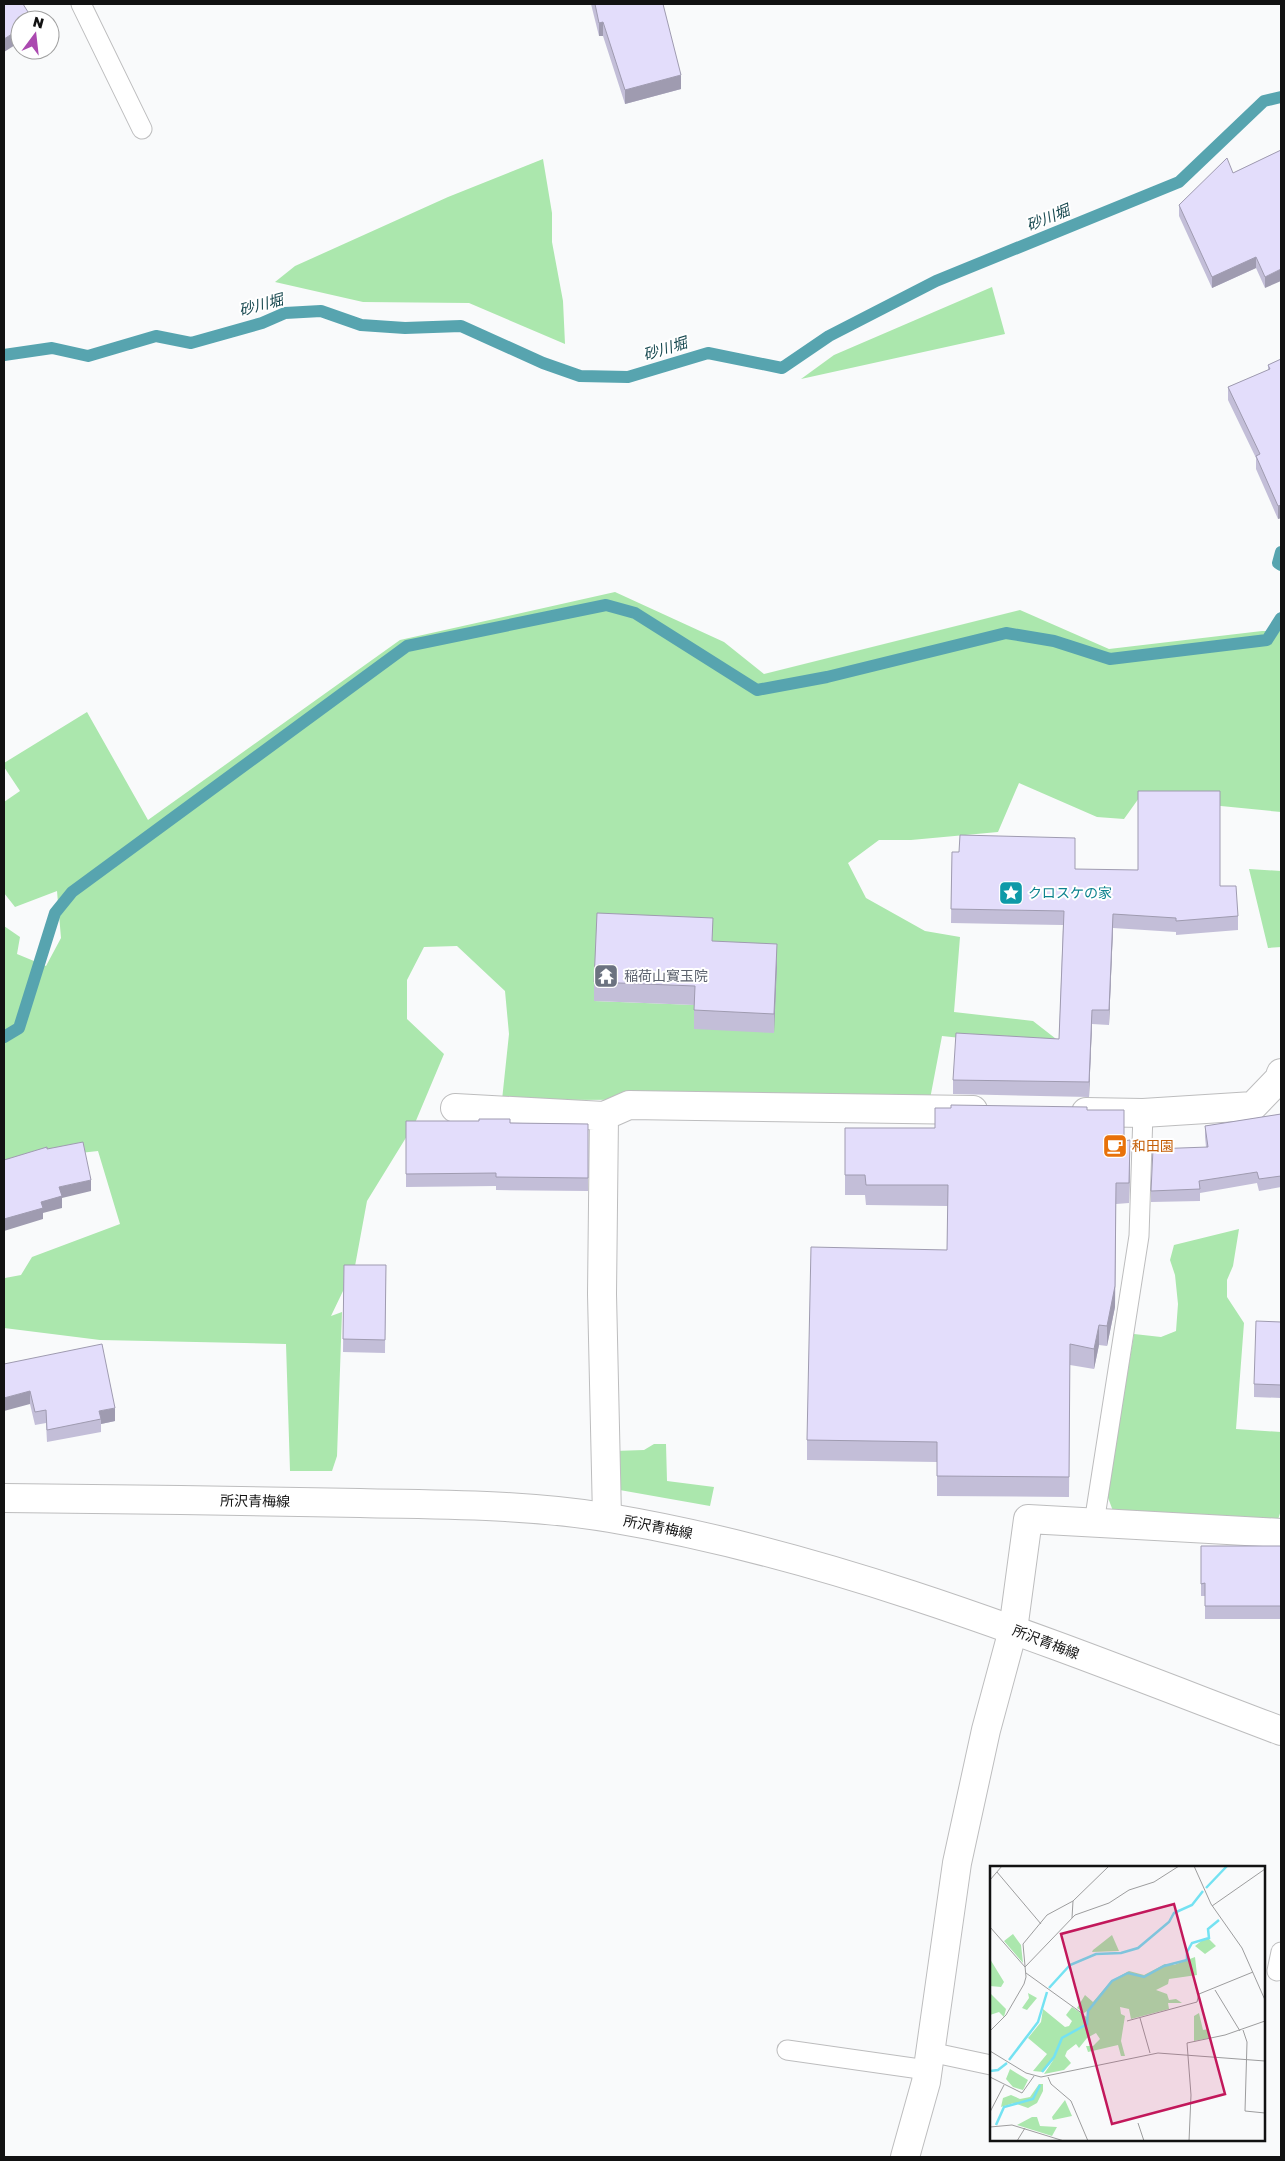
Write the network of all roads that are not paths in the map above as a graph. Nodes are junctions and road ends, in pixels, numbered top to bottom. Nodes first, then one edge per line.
1 (81, 4) edge
2 (142, 129) dead end
3 (1281, 1073) edge
4 (455, 1108) dead end
5 (996, 1110) edge
6 (1065, 1111) edge
7 (1143, 1112) junction
8 (604, 1116) junction
9 (4, 1498) edge
10 (607, 1517) junction
11 (1094, 1523) junction
12 (1281, 1533) edge
13 (1013, 1630) junction
14 (1281, 1731) edge
15 (1281, 1952) edge
16 (1276, 1971) dead end
17 (787, 2050) dead end
18 (929, 2061) junction
19 (990, 2065) edge
20 (905, 2157) edge

1 - 2 lane
3 - 7 street
4 - 8 street
5 - 8 street
6 - 7 street
7 - 11 lane
8 - 10 street
9 - 10 street, 所沢青梅線
10 - 13 street, 所沢青梅線
11 - 12 street
11 - 13 street
13 - 14 street, 所沢青梅線
13 - 18 street
15 - 16 lane
17 - 18 lane
18 - 19 lane
18 - 20 street

